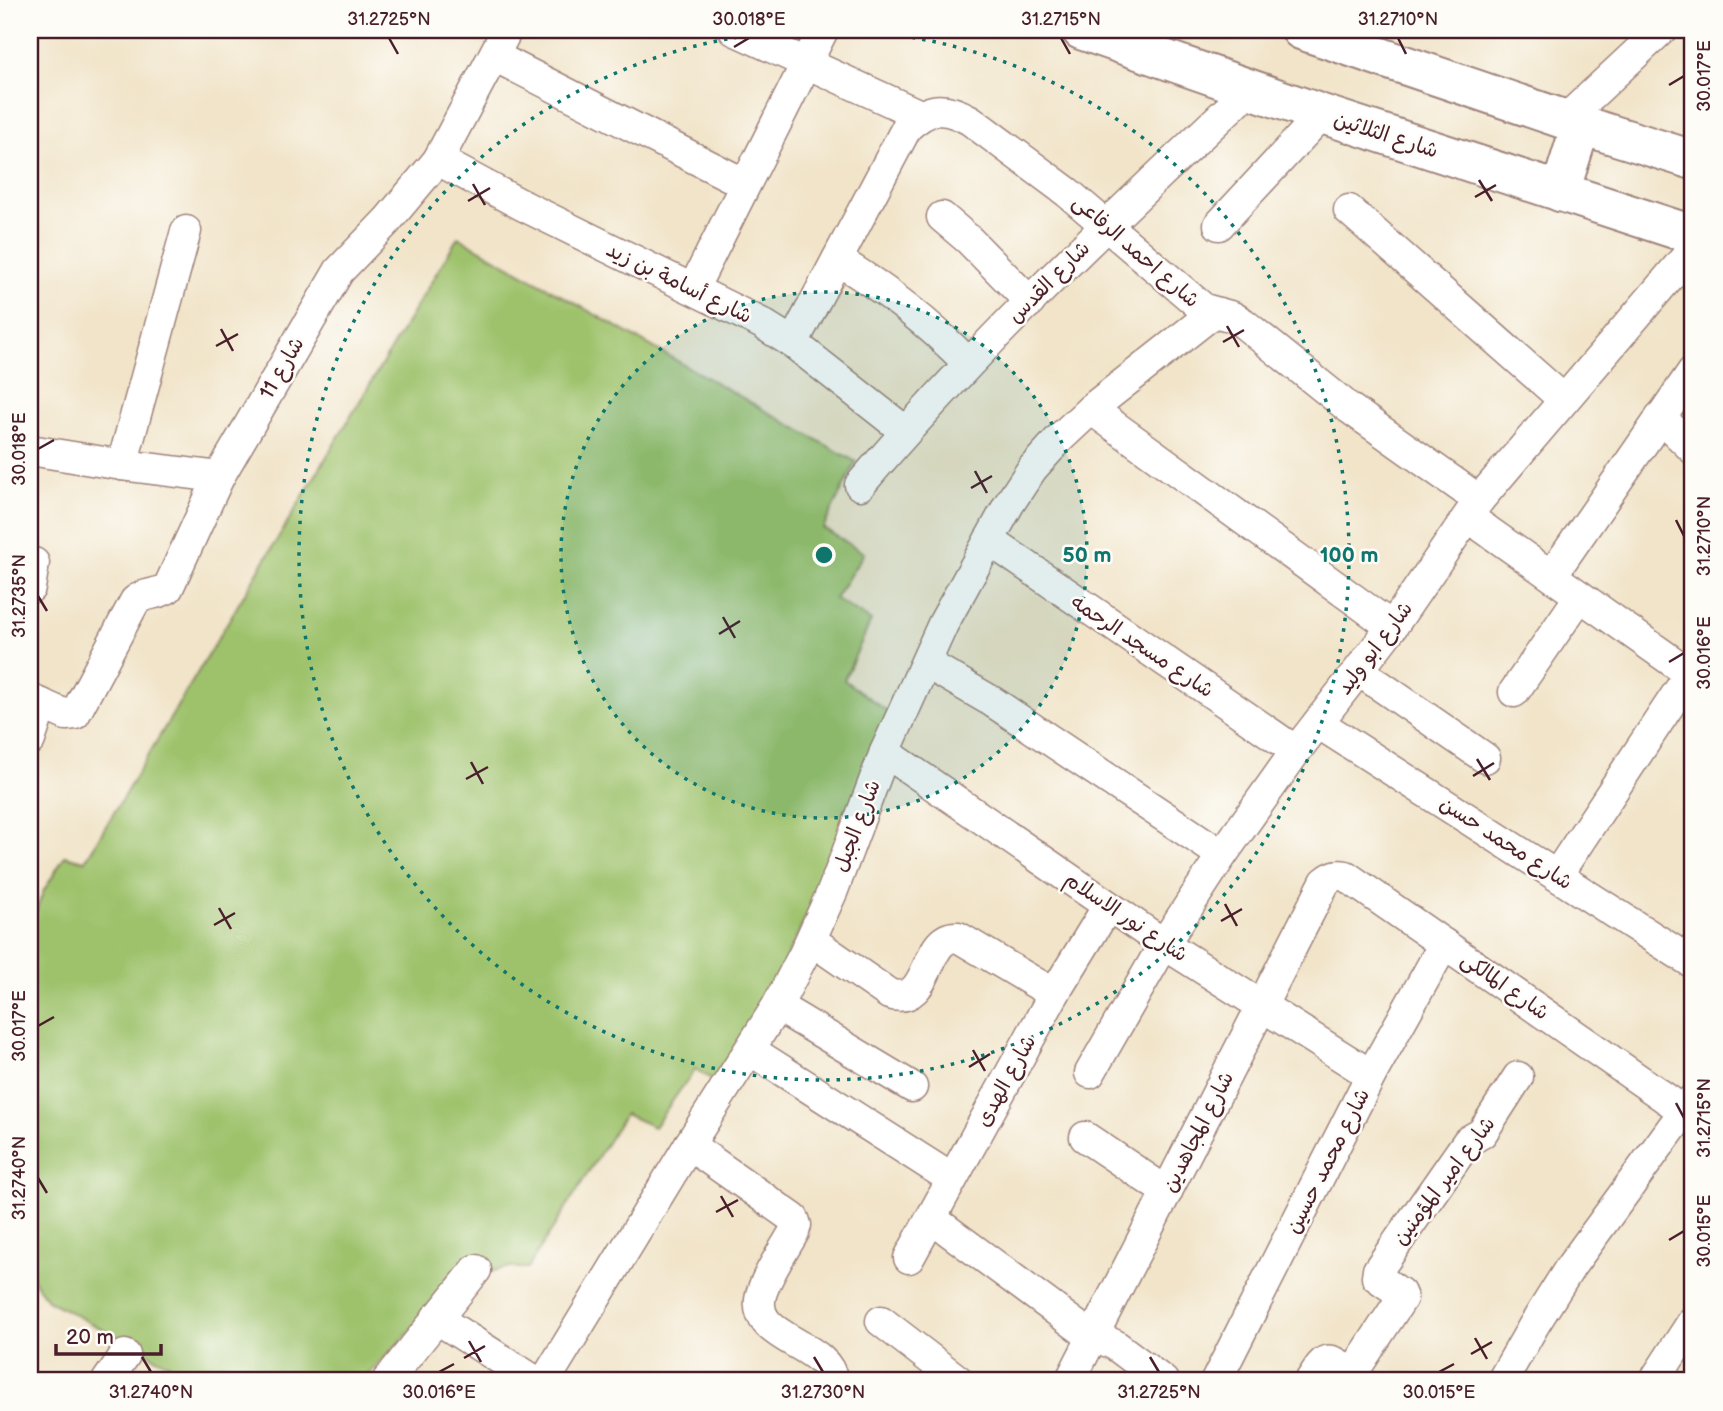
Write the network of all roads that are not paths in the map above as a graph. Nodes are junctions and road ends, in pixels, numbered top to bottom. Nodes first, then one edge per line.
1 (734, 30) edge
2 (823, 30) edge
3 (1081, 30) edge
4 (1301, 30) edge
5 (1661, 30) edge
6 (500, 43) edge
7 (806, 63) junction
8 (1250, 89) junction
9 (1322, 114) junction
10 (920, 115) junction
11 (1573, 122) junction
12 (438, 160) junction
13 (1693, 160) edge
14 (745, 184) junction
15 (1560, 192) junction
16 (1349, 210) dead end
17 (942, 217) dead end
18 (1107, 224) junction
19 (1219, 225) dead end
20 (186, 232) dead end
21 (1693, 235) edge
22 (1693, 249) edge
23 (837, 260) junction
24 (693, 289) junction
25 (1030, 302) junction
26 (1213, 313) junction
27 (793, 343) junction
28 (968, 363) junction
29 (1693, 371) edge
30 (1563, 399) junction
31 (1091, 410) junction
32 (1660, 417) junction
33 (905, 431) junction
34 (1693, 449) edge
35 (30, 450) edge
36 (122, 465) junction
37 (219, 477) junction
38 (860, 485) dead end
39 (1473, 508) junction
40 (989, 541) junction
41 (1552, 575) junction
42 (1580, 596) junction
43 (1392, 627) junction
44 (926, 663) junction
45 (1359, 671) junction
46 (1692, 675) edge
47 (1514, 692) dead end
48 (54, 707) edge
49 (1318, 723) junction
50 (30, 740) edge
51 (1296, 751) junction
52 (885, 752) junction
53 (1485, 758) dead end
54 (1222, 855) junction
55 (1556, 875) junction
56 (1325, 883) joint
57 (1108, 906) junction
58 (811, 940) junction
59 (1164, 944) junction
60 (1444, 944) junction
61 (1693, 963) edge
62 (1054, 994) junction
63 (777, 1006) junction
64 (1262, 1006) junction
65 (750, 1050) junction
66 (1090, 1073) dead end
67 (1371, 1075) junction
68 (1518, 1077) dead end
69 (912, 1087) dead end
70 (1689, 1105) edge
71 (1084, 1137) dead end
72 (689, 1144) junction
73 (952, 1179) junction
74 (1167, 1192) junction
75 (931, 1218) junction
76 (909, 1258) dead end
77 (476, 1270) dead end
78 (436, 1318) junction
79 (881, 1321) dead end
80 (1693, 1321) edge
81 (1094, 1337) junction
82 (125, 1355) dead end
83 (107, 1381) edge
84 (387, 1381) edge
85 (535, 1381) edge
86 (545, 1381) edge
87 (833, 1381) edge
88 (959, 1381) edge
89 (1070, 1381) edge
90 (1163, 1381) edge
91 (1216, 1381) edge
92 (1310, 1381) edge
93 (1502, 1381) edge
94 (1654, 1381) edge

1 - 7 street
2 - 7 street
3 - 8 street, شارع الثلاثين
4 - 11 street
5 - 11 street
6 - 12 street, شارع 11
6 - 14 street
7 - 10 street
7 - 14 street
8 - 9 street, شارع الثلاثين
8 - 18 street, شارع القدس
9 - 15 street, شارع الثلاثين
9 - 19 street
10 - 18 street, شارع احمد الرفاعى
10 - 23 street
11 - 13 street
11 - 15 street
12 - 24 street, شارع أسامة بن زيد
12 - 37 street, شارع 11
14 - 24 street
15 - 21 street, شارع الثلاثين
16 - 30 street
17 - 25 street
18 - 25 street, شارع القدس
18 - 26 street, شارع احمد الرفاعى
20 - 36 street
22 - 30 street, شارع ابو وليد
23 - 27 street
23 - 28 street
24 - 27 street, شارع أسامة بن زيد
25 - 28 street, شارع القدس
26 - 31 street, شارع الجبل
26 - 39 street, شارع احمد الرفاعى
27 - 33 street, شارع أسامة بن زيد
28 - 33 street, شارع القدس
29 - 32 street
30 - 39 street, شارع ابو وليد
31 - 40 street, شارع الجبل
31 - 43 street
32 - 34 street
32 - 41 street
33 - 38 street, شارع القدس
35 - 36 street
36 - 37 street
37 - 48 street, شارع 11
39 - 41 street, شارع احمد الرفاعى
39 - 43 street, شارع ابو وليد
40 - 44 street, شارع الجبل
40 - 51 street, شارع مسجد الرحمه
41 - 42 street, شارع احمد الرفاعى
42 - 46 street, شارع احمد الرفاعى
42 - 47 street
43 - 45 street, شارع ابو وليد
44 - 52 street, شارع الجبل
44 - 54 street
45 - 49 street, شارع ابو وليد
45 - 53 street
46 - 55 street
48 - 50 street, شارع 11
49 - 51 street, شارع ابو وليد
49 - 55 street, شارع محمد حسن
51 - 54 street, شارع ابو وليد
52 - 57 street, شارع نور الاسلام
52 - 58 street, شارع الجبل
54 - 59 street, شارع ابو وليد
55 - 61 street, شارع محمد حسن
56 - 60 street, شارع المالكى
56 - 64 street, شارع المجاهدين
57 - 59 street, شارع نور الاسلام
57 - 62 street, شارع الهدى
58 - 62 street
58 - 63 street, شارع الجبل
59 - 64 street, شارع نور الاسلام
59 - 66 street, شارع ابو وليد
60 - 67 street, شارع محمد حسين
60 - 70 street, شارع المالكى
62 - 73 street, شارع الهدى
63 - 65 street, شارع الجبل
63 - 69 street
64 - 67 street, شارع نور الاسلام
64 - 74 street, شارع المجاهدين
65 - 72 street, شارع الجبل
65 - 73 street
67 - 91 street, شارع محمد حسين
68 - 92 street, شارع امير المؤمنين
70 - 93 street
71 - 74 street
72 - 86 street, شارع الجبل
72 - 87 street
73 - 75 street, شارع الهدى
74 - 81 street, شارع المجاهدين
75 - 76 street, شارع الهدى
75 - 81 street
77 - 78 street
78 - 84 street
78 - 85 street
79 - 88 street
80 - 94 street
81 - 89 street, شارع المجاهدين
81 - 90 street
82 - 83 street

